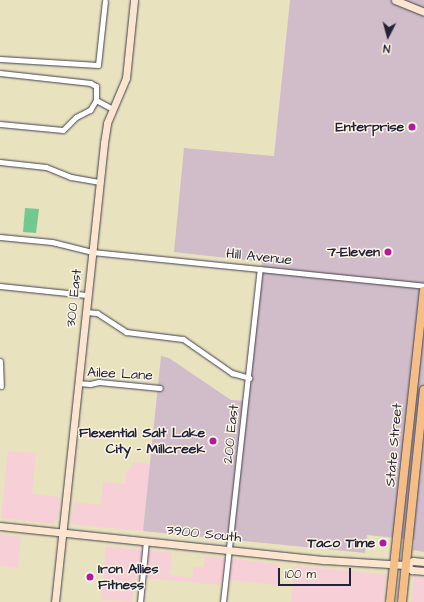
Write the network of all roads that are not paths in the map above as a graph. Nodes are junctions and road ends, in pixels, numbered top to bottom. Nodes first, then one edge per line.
1 (134, 0) edge
2 (395, 0) edge
3 (105, 1) dead end
4 (424, 12) edge
5 (0, 59) edge
6 (0, 74) edge
7 (96, 100) junction
8 (113, 109) junction
9 (0, 124) edge
10 (0, 162) edge
11 (99, 182) junction
12 (0, 237) edge
13 (92, 252) junction
14 (260, 269) junction
15 (0, 286) edge
16 (424, 286) edge
17 (424, 291) edge
18 (87, 295) junction
19 (86, 312) junction
20 (0, 361) edge
21 (249, 378) junction
22 (78, 383) junction
23 (1, 386) dead end
24 (160, 388) dead end
25 (424, 390) edge
26 (0, 526) edge
27 (62, 532) junction
28 (146, 541) junction
29 (230, 550) junction
30 (424, 562) edge
31 (394, 564) junction
32 (406, 565) junction
33 (424, 570) edge
34 (54, 602) edge
35 (140, 602) edge
36 (223, 602) edge
37 (390, 602) edge
38 (402, 602) edge

1 - 8 street, 300 East
2 - 4 street
3 - 5 street
6 - 7 street
7 - 8 street
7 - 9 street
8 - 11 street, 300 East
10 - 11 street
11 - 13 street, 300 East
12 - 13 street, Hill Avenue
13 - 14 street, Hill Avenue
13 - 18 street, 300 East
14 - 16 street, Hill Avenue
14 - 21 street, 200 East
15 - 18 street
17 - 31 main road, State Street
18 - 19 street, 300 East
19 - 21 street
19 - 22 street, 300 East
20 - 23 street
21 - 29 street, 200 East
22 - 24 street, Ailee Lane
22 - 27 street, 300 East
25 - 32 main road, State Street
26 - 27 street, 3900 South
27 - 28 street, 3900 South
27 - 34 street, 300 East
28 - 29 street, 3900 South
28 - 35 street
29 - 31 street, 3900 South
29 - 36 street, 200 East
30 - 32 street, 3900 South
31 - 32 street, 3900 South
31 - 37 main road, State Street
32 - 33 street, 3900 South
32 - 38 main road, State Street

